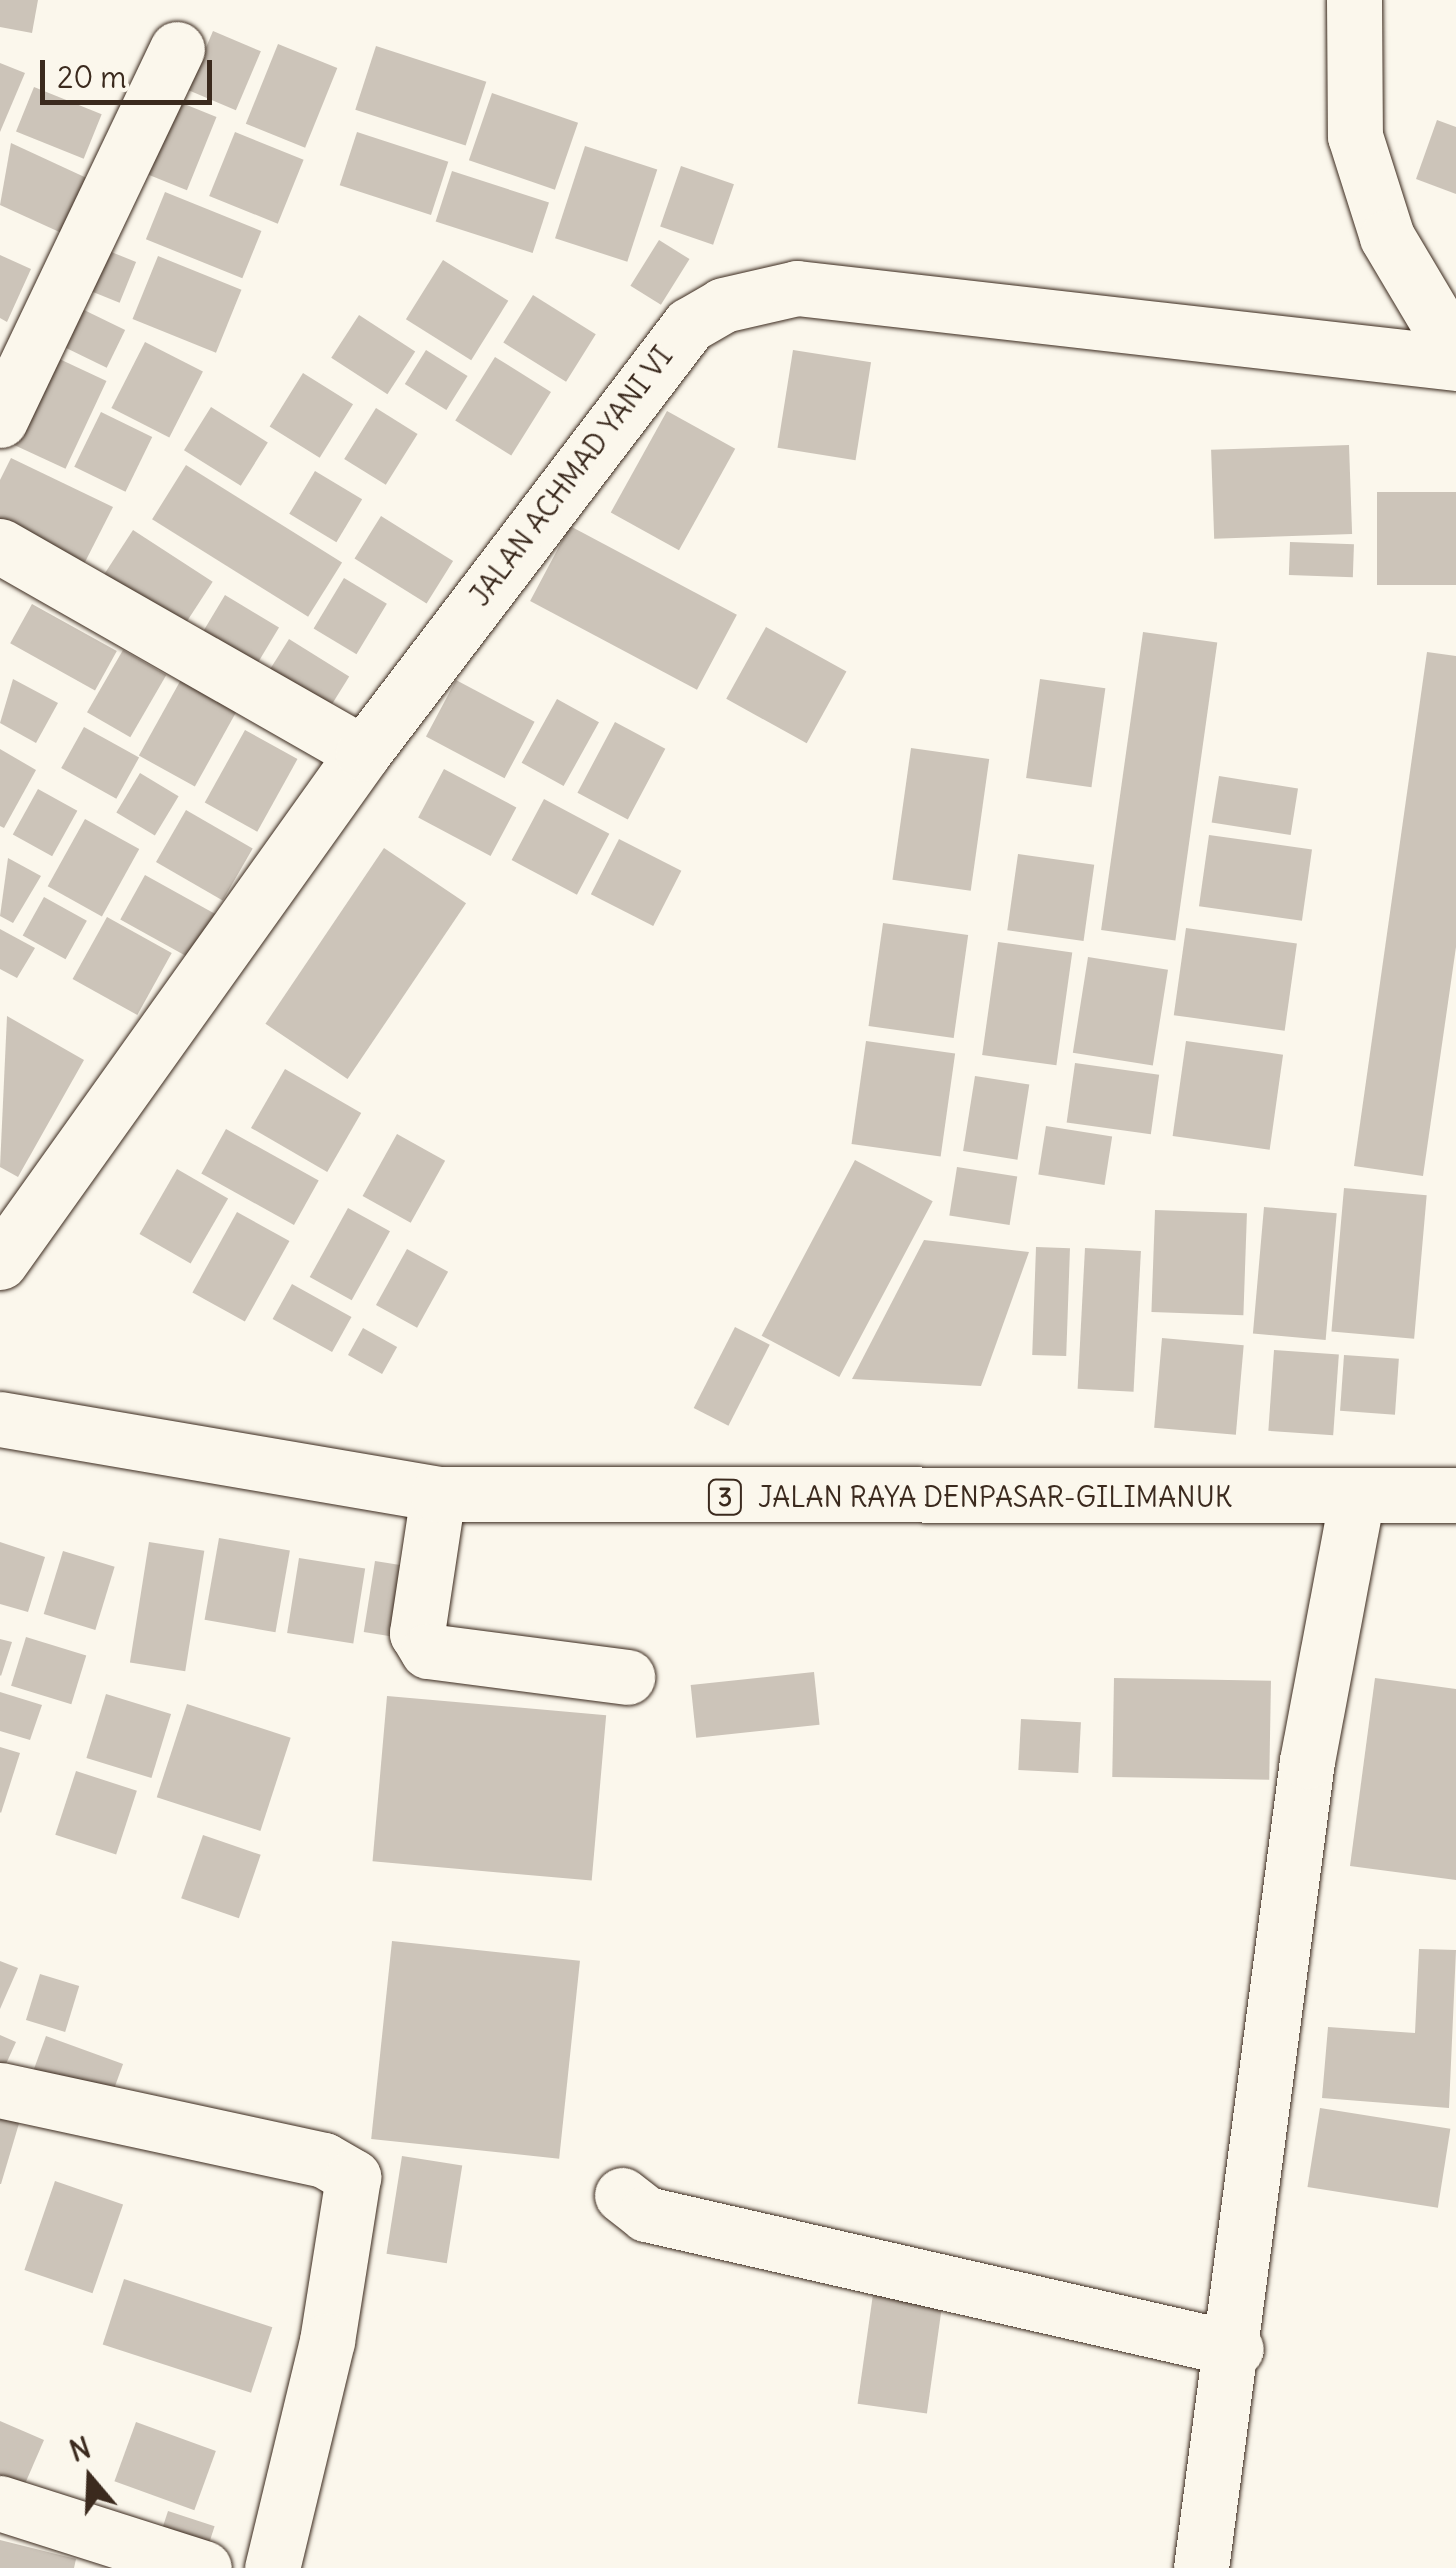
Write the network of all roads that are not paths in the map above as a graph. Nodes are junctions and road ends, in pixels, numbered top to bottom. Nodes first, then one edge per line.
1 (1363, 4) edge
2 (177, 49) dead end
3 (1456, 353) edge
4 (1456, 363) edge
5 (0, 420) edge
6 (0, 546) edge
7 (363, 753) junction
8 (19, 1201) edge
9 (0, 1262) edge
10 (0, 1419) edge
11 (438, 1494) junction
12 (1456, 1496) edge
13 (1357, 1498) junction
14 (627, 1677) dead end
15 (0, 2090) edge
16 (622, 2195) dead end
17 (1236, 2349) junction
18 (0, 2503) edge
19 (204, 2568) edge
20 (272, 2568) edge
21 (1201, 2568) edge

1 - 3 main road
2 - 5 main road
4 - 7 main road, JALAN ACHMAD YANI VI
6 - 7 main road
7 - 8 main road, JALAN ACHMAD YANI VI
8 - 9 main road, JALAN ACHMAD YANI VI
10 - 11 main road, JALAN RAYA DENPASAR-GILIMANUK / 3
11 - 13 main road, JALAN RAYA DENPASAR-GILIMANUK / 3
11 - 14 main road
12 - 13 main road, JALAN RAYA DENPASAR-GILIMANUK / 3
13 - 17 main road
15 - 20 main road
16 - 17 main road
17 - 21 main road
18 - 19 main road

